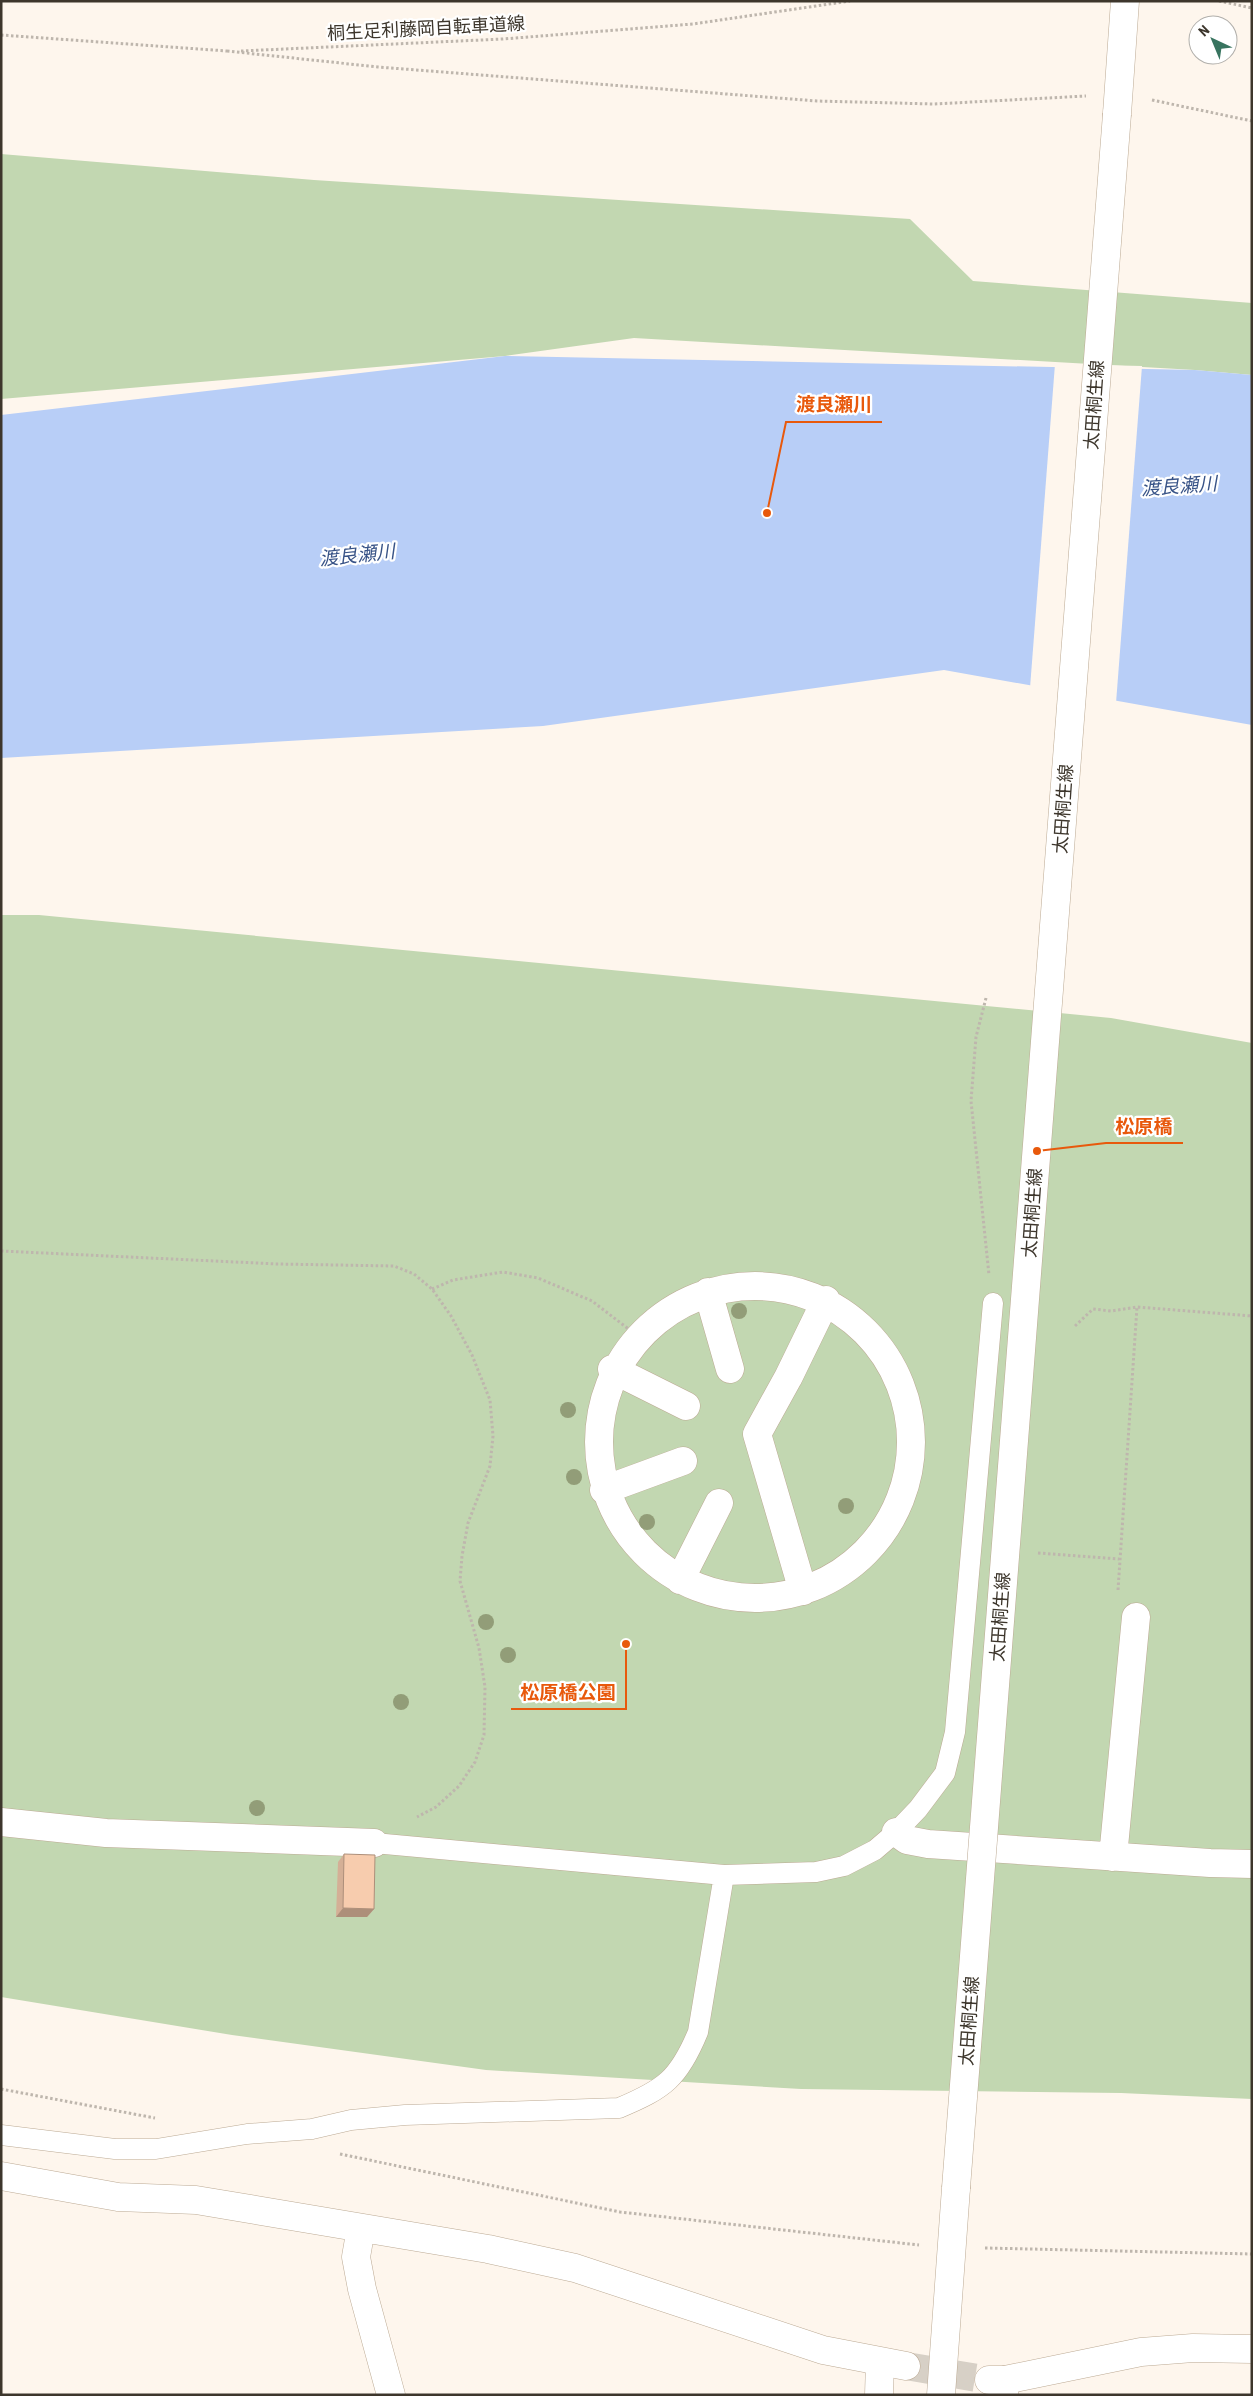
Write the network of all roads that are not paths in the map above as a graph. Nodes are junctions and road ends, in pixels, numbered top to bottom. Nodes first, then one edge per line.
1 (1124, 8) edge
2 (708, 1292) junction
3 (826, 1300) junction
4 (993, 1303) road end
5 (612, 1369) junction
6 (730, 1369) dead end
7 (686, 1406) dead end
8 (683, 1461) dead end
9 (604, 1490) junction
10 (719, 1504) dead end
11 (680, 1580) junction
12 (803, 1591) junction
13 (1136, 1623) road end
14 (1, 1822) edge
15 (896, 1832) junction
16 (374, 1843) joint
17 (1113, 1857) junction
18 (1252, 1864) edge
19 (724, 1875) junction
20 (1, 2135) edge
21 (1, 2176) edge
22 (361, 2228) junction
23 (1252, 2350) edge
24 (999, 2385) tunnel mouth
25 (391, 2395) edge
26 (879, 2395) edge
27 (941, 2395) edge

1 - 27 street, 太田桐生線, bridge
2 - 3 street
2 - 5 street
2 - 6 street
3 - 12 street
3 - 12 street
4 - 15 lane
5 - 7 street
5 - 9 street
8 - 9 street
9 - 11 street
10 - 11 street
11 - 12 street
13 - 17 street
14 - 16 street
15 - 17 street
15 - 19 lane
16 - 19 lane
17 - 18 street
19 - 20 lane
21 - 22 street
22 - 25 street
22 - 26 street
23 - 24 street

